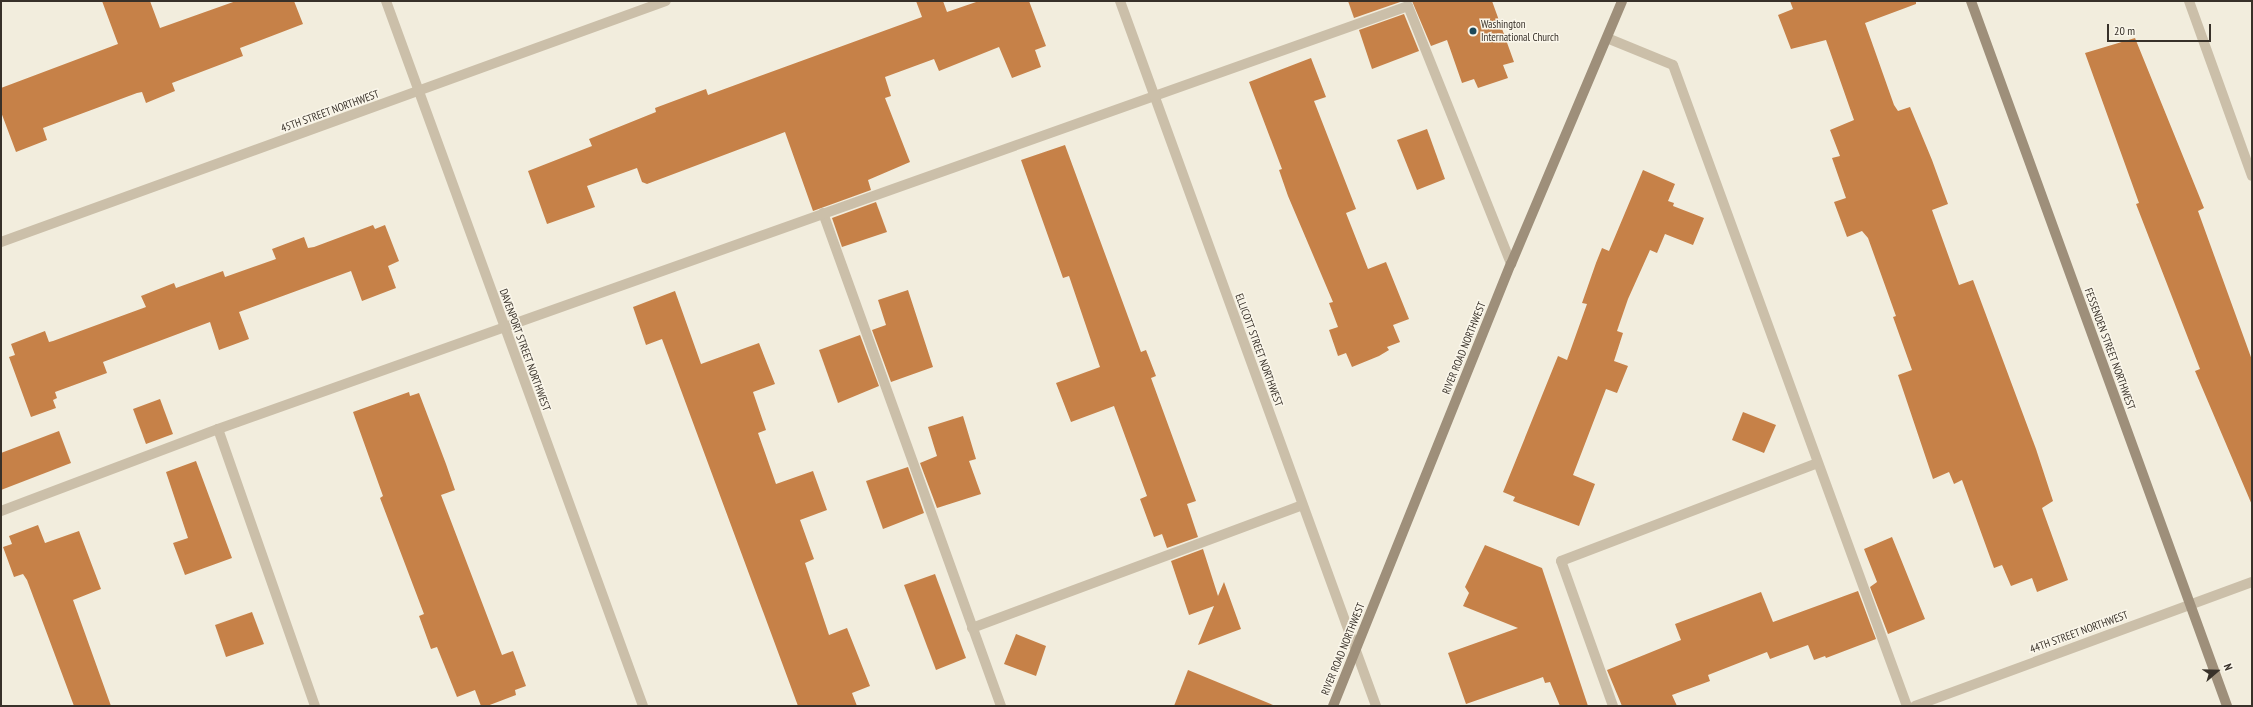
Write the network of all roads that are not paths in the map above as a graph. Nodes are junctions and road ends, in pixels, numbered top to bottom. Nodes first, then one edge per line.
1 (386, 1) edge
2 (666, 1) edge
3 (1120, 1) edge
4 (1622, 1) edge
5 (1971, 1) edge
6 (2189, 1) edge
7 (1607, 38) junction
8 (418, 91) junction
9 (1154, 95) junction
10 (2252, 176) edge
11 (823, 213) junction
12 (1, 242) edge
13 (1511, 264) junction
14 (504, 329) junction
15 (218, 429) junction
16 (1817, 464) junction
17 (1302, 505) junction
18 (1, 511) edge
19 (2252, 582) edge
20 (2190, 604) junction
21 (972, 628) junction
22 (1355, 649) junction
23 (315, 706) edge
24 (643, 706) edge
25 (1001, 706) edge
26 (1333, 706) edge
27 (1376, 706) edge
28 (1613, 706) edge
29 (1907, 706) edge
30 (1915, 706) edge
31 (2228, 706) edge

1 - 8 street, DAVENPORT STREET NORTHWEST
2 - 8 street, 45TH STREET NORTHWEST
3 - 9 street, ELLICOTT STREET NORTHWEST
4 - 7 main road, RIVER ROAD NORTHWEST
5 - 20 main road, FESSENDEN STREET NORTHWEST
6 - 10 street
7 - 13 main road, RIVER ROAD NORTHWEST
7 - 16 street
8 - 12 street, 45TH STREET NORTHWEST
8 - 14 street, DAVENPORT STREET NORTHWEST
9 - 11 street
9 - 13 street
9 - 17 street, ELLICOTT STREET NORTHWEST
11 - 14 street
11 - 21 street
13 - 22 main road, RIVER ROAD NORTHWEST
14 - 15 street
14 - 24 street, DAVENPORT STREET NORTHWEST
15 - 18 street
15 - 23 street
16 - 28 street
16 - 29 street
17 - 21 street
17 - 22 street, ELLICOTT STREET NORTHWEST
19 - 20 street, 44TH STREET NORTHWEST
20 - 30 street, 44TH STREET NORTHWEST
20 - 31 main road, FESSENDEN STREET NORTHWEST
21 - 25 street
22 - 26 main road, RIVER ROAD NORTHWEST
22 - 27 street, ELLICOTT STREET NORTHWEST

